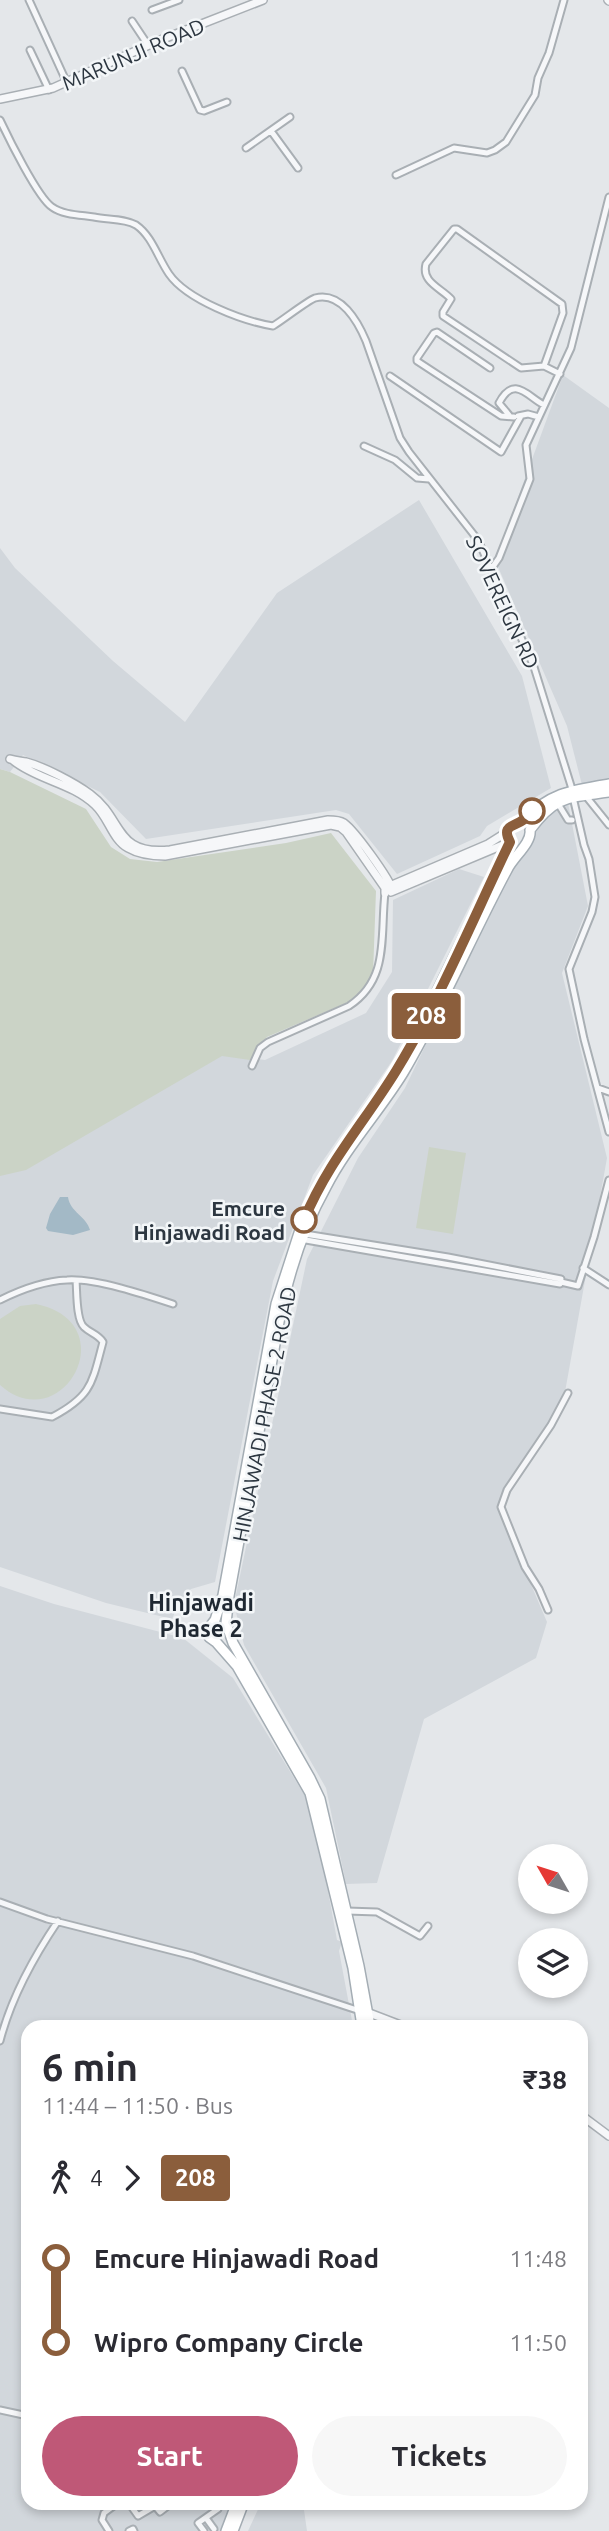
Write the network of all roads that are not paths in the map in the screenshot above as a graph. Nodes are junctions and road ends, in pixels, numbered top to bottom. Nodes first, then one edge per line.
1 (29, 0) edge
2 (179, 0) edge
3 (264, 0) edge
4 (564, 0) edge
5 (152, 10) dead end
6 (132, 21) dead end
7 (148, 45) junction
8 (30, 51) dead end
9 (181, 71) dead end
10 (67, 83) junction
11 (49, 90) junction
12 (0, 99) edge
13 (227, 102) dead end
14 (290, 117) dead end
15 (0, 120) edge
16 (271, 131) junction
17 (246, 148) dead end
18 (298, 168) dead end
19 (396, 175) dead end
20 (609, 197) edge
21 (552, 361) junction
22 (544, 366) junction
23 (563, 366) junction
24 (490, 368) dead end
25 (560, 374) junction
26 (390, 376) dead end
27 (544, 405) junction
28 (521, 416) junction
29 (514, 417) junction
30 (539, 417) junction
31 (364, 446) dead end
32 (429, 479) junction
33 (492, 568) junction
34 (12, 760) dead end
35 (609, 784) edge
36 (609, 792) edge
37 (573, 793) junction
38 (585, 795) junction
39 (557, 802) junction
40 (572, 820) dead end
41 (521, 822) junction
42 (609, 825) edge
43 (530, 830) junction
44 (509, 839) junction
45 (523, 845) junction
46 (486, 850) junction
47 (499, 865) junction
48 (389, 890) junction
49 (252, 1066) dead end
50 (598, 1088) junction
51 (609, 1092) edge
52 (609, 1132) edge
53 (609, 1180) edge
54 (301, 1236) junction
55 (476, 1263) junction
56 (583, 1268) junction
57 (474, 1270) junction
58 (76, 1280) junction
59 (561, 1282) junction
60 (609, 1285) edge
61 (0, 1300) edge
62 (173, 1304) dead end
63 (568, 1392) dead end
64 (0, 1409) edge
65 (548, 1610) dead end
66 (215, 1620) junction
67 (226, 1623) junction
68 (230, 1634) junction
69 (216, 1642) junction
70 (318, 1805) junction
71 (0, 1902) edge
72 (347, 1911) junction
73 (58, 1921) junction
74 (428, 1926) dead end
75 (364, 2012) junction
76 (363, 2020) edge
77 (367, 2020) edge
78 (386, 2020) edge
79 (0, 2041) edge
80 (588, 2120) edge
81 (609, 2136) edge
82 (0, 2410) edge
83 (21, 2414) edge
84 (108, 2510) edge
85 (134, 2510) edge
86 (148, 2510) edge
87 (218, 2510) edge
88 (234, 2510) edge
89 (241, 2510) edge
90 (206, 2518) junction
91 (214, 2529) edge
92 (109, 2531) edge
93 (204, 2531) edge
94 (226, 2531) edge
95 (233, 2531) edge

1 - 10 street
2 - 5 street
3 - 7 street, MARUNJI ROAD
4 - 19 street
6 - 7 street
7 - 10 street, MARUNJI ROAD
8 - 11 street
9 - 13 street
10 - 11 street, MARUNJI ROAD
11 - 12 street, MARUNJI ROAD
14 - 16 street
15 - 32 street, SOVEREIGN RD
16 - 17 street
16 - 18 street
20 - 23 street
21 - 22 street
21 - 22 street
21 - 23 street
22 - 25 street
23 - 25 street
24 - 29 street
25 - 27 street
26 - 28 street
27 - 29 street
27 - 30 street
28 - 29 street
28 - 30 street
30 - 33 street
31 - 32 street
32 - 33 street, SOVEREIGN RD
33 - 37 street, SOVEREIGN RD
34 - 48 street
35 - 37 main road
36 - 38 main road
37 - 38 main road
37 - 39 main road
37 - 41 main road
37 - 50 street, SOVEREIGN RD
38 - 42 street
39 - 40 street
39 - 43 main road
41 - 43 main road
41 - 44 main road
43 - 45 main road
44 - 45 main road
44 - 46 street
44 - 47 main road, HINJAWADI PHASE 2 ROAD
44 - 48 street
45 - 54 main road, HINJAWADI PHASE 2 ROAD
46 - 47 street
46 - 48 street
47 - 54 main road, HINJAWADI PHASE 2 ROAD
48 - 49 street
50 - 51 street
50 - 52 street, SOVEREIGN RD
53 - 56 street
54 - 55 street
54 - 57 street
54 - 66 main road, HINJAWADI PHASE 2 ROAD
54 - 67 main road, HINJAWADI PHASE 2 ROAD
55 - 57 street
55 - 59 street
56 - 59 street
56 - 60 street
57 - 59 street
58 - 61 street
58 - 62 street
58 - 64 street
63 - 65 street
66 - 67 main road
66 - 69 main road
67 - 68 main road
68 - 69 main road
68 - 70 main road
69 - 70 main road
70 - 72 main road
70 - 75 main road
71 - 73 street
72 - 74 street
72 - 75 main road
73 - 75 street
73 - 79 street
75 - 76 main road
75 - 77 main road
75 - 78 street
80 - 81 street
82 - 83 street
84 - 92 street
85 - 86 street
87 - 90 street
88 - 94 main road
89 - 95 main road
90 - 91 street
90 - 93 street

